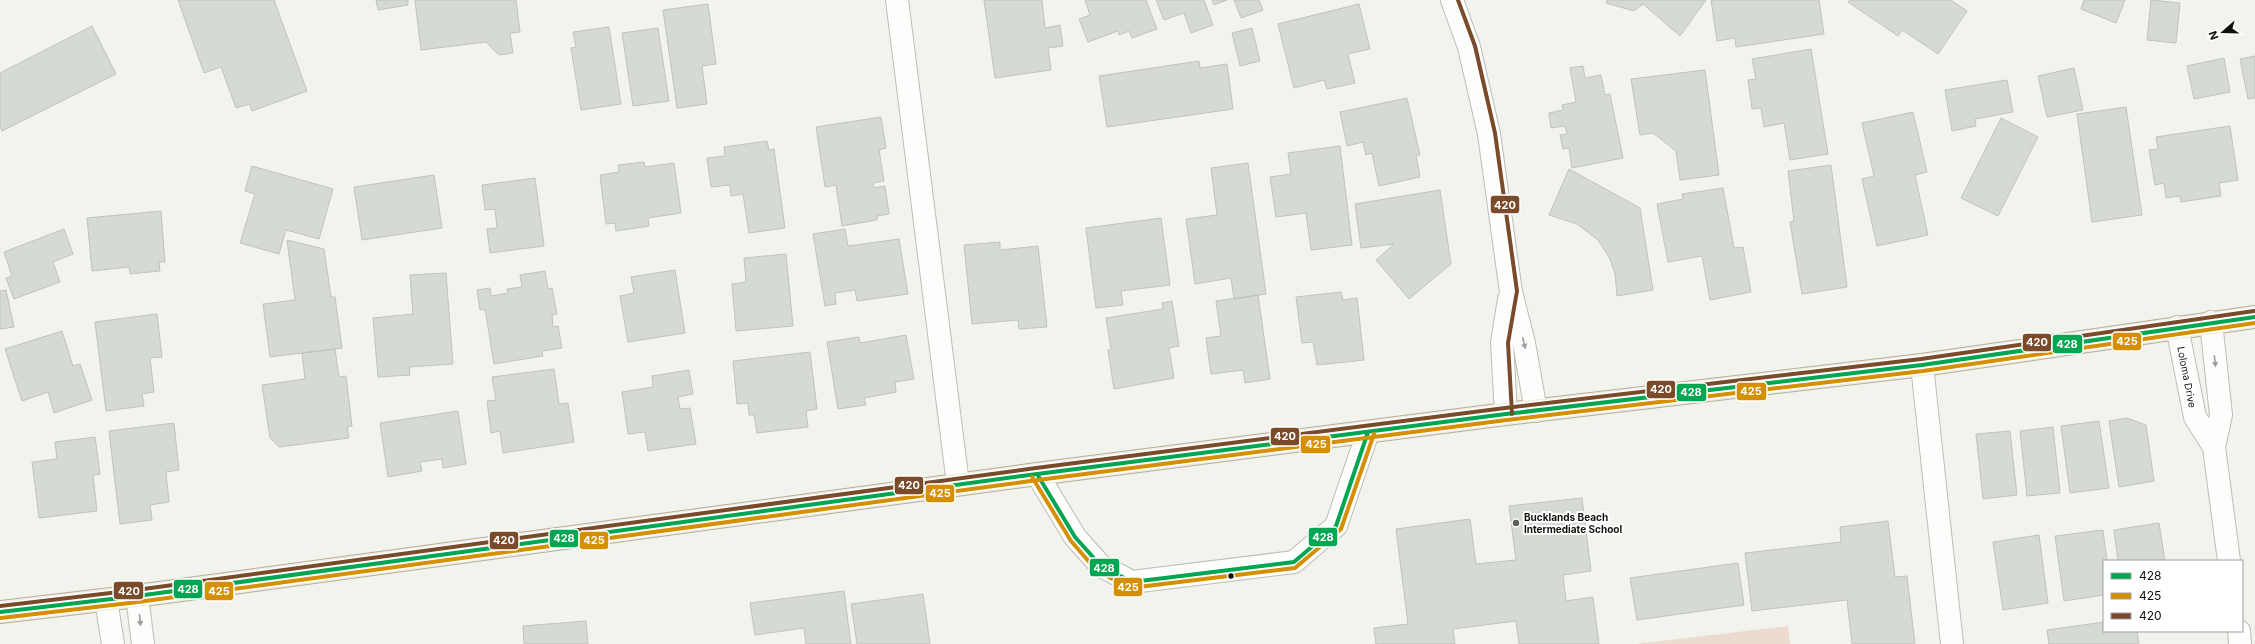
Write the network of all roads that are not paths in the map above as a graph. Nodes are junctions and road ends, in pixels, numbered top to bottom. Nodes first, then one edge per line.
1 (897, 0) edge
2 (1452, 0) edge
3 (1511, 292) junction
4 (2255, 317) edge
5 (2211, 322) junction
6 (2177, 327) junction
7 (1922, 365) junction
8 (1536, 411) junction
9 (1506, 414) junction
10 (1368, 432) junction
11 (2214, 447) junction
12 (1038, 474) junction
13 (958, 484) junction
14 (2229, 560) edge
15 (137, 596) junction
16 (106, 600) junction
17 (0, 612) edge
18 (2238, 632) edge
19 (113, 644) edge
20 (143, 644) edge
21 (1952, 644) edge
22 (2240, 644) edge

1 - 13 street
2 - 3 street
3 -> 8 street
3 - 9 street
4 - 5 main road
5 - 6 main road
5 -> 11 street, Loloma Drive
6 - 7 main road
6 - 11 street, Loloma Drive
7 - 8 main road
7 - 21 street
8 - 9 main road
9 - 10 main road
10 - 12 main road
10 - 12 street
11 - 14 street, Loloma Drive
12 - 13 main road
13 - 15 main road
15 - 16 main road
15 -> 20 street
16 - 17 main road
16 - 19 street
18 - 22 street

